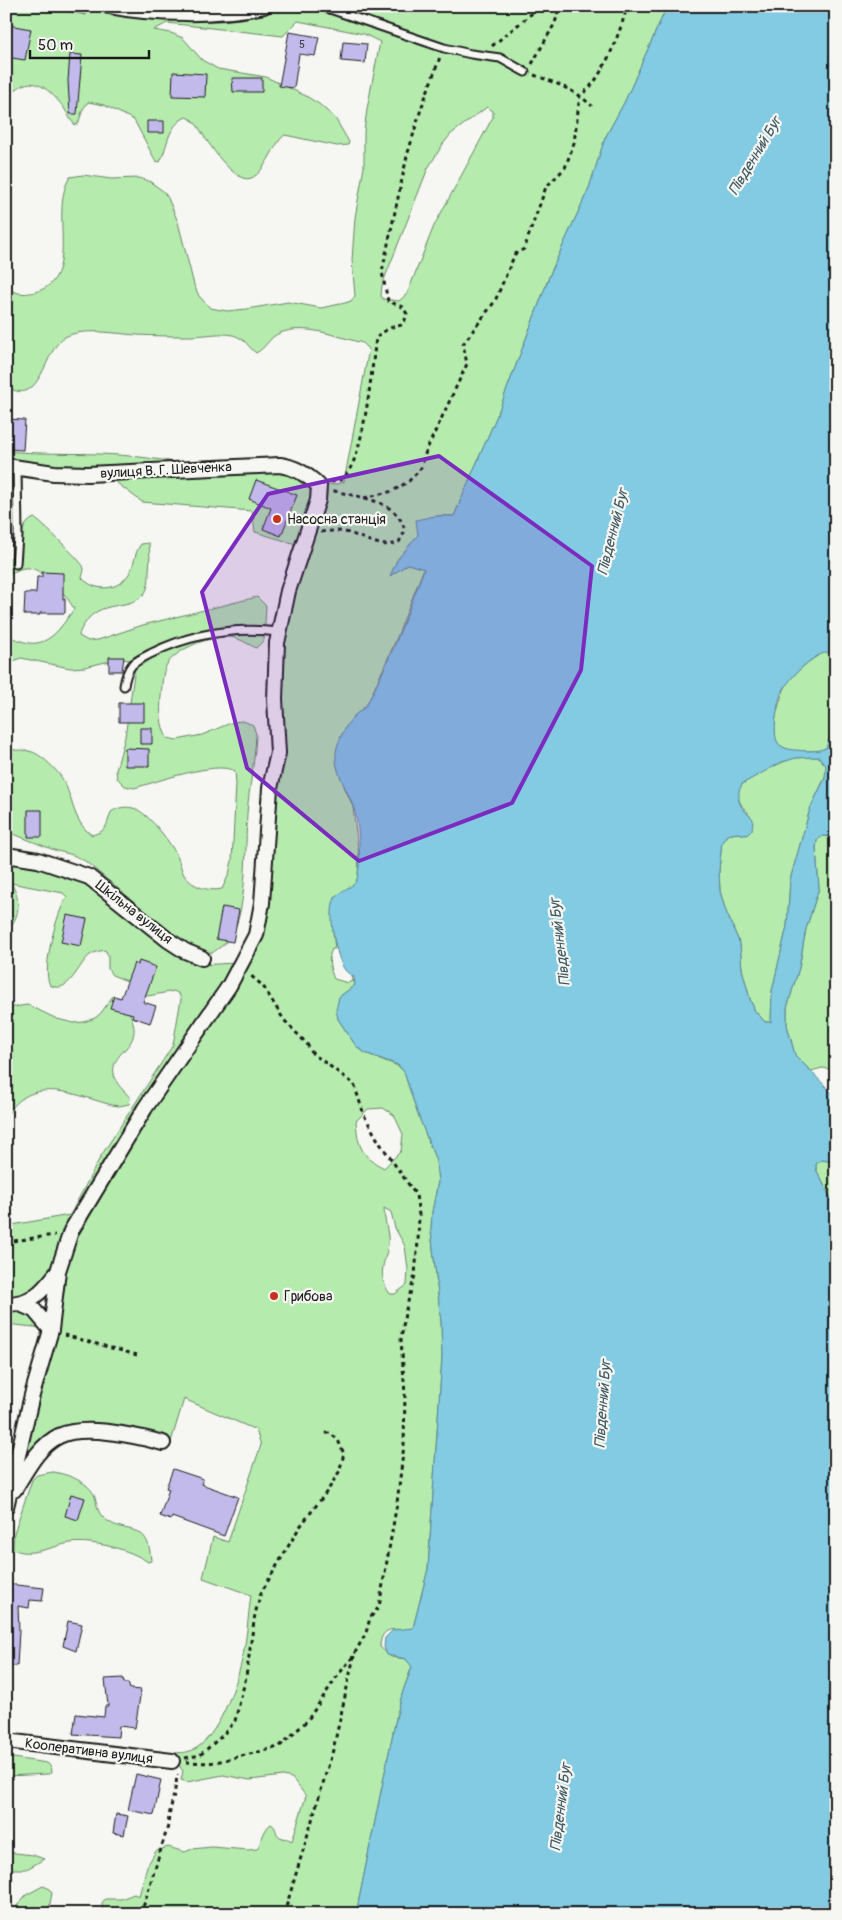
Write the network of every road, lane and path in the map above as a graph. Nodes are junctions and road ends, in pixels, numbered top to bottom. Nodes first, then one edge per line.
1 (109, 6) edge
2 (231, 6) edge
3 (321, 6) edge
4 (542, 6) edge
5 (560, 6) edge
6 (626, 6) edge
7 (258, 8) edge
8 (444, 48) junction
9 (483, 55) junction
10 (525, 72) junction
11 (580, 94) junction
12 (592, 106) dead end
13 (12, 467) edge
14 (319, 486) junction
15 (364, 498) junction
16 (307, 536) junction
17 (16, 564) dead end
18 (279, 632) junction
19 (124, 686) dead end
20 (6, 855) edge
21 (202, 958) dead end
22 (241, 963) junction
23 (71, 1231) junction
24 (6, 1242) edge
25 (58, 1270) junction
26 (13, 1304) edge
27 (51, 1330) junction
28 (137, 1355) dead end
29 (325, 1433) dead end
30 (163, 1443) dead end
31 (7, 1503) edge
32 (355, 1651) junction
33 (6, 1742) edge
34 (176, 1763) junction
35 (141, 1914) edge
36 (284, 1914) edge

1 - 7 street
2 - 7 street
3 - 8 lane
4 - 9 path
5 - 10 path
6 - 11 path
8 - 9 lane
8 - 14 path
9 - 10 lane
10 - 11 path
11 - 12 path
11 - 15 path
13 - 14 street, вулиця В. Г. Шевченка
13 - 17 lane
14 - 15 path
14 - 16 street
15 - 16 path
16 - 18 street
18 - 19 lane
18 - 22 street
20 - 21 street, Шкільна вулиця
22 - 23 street
22 - 32 path
23 - 24 path
23 - 25 street
25 - 26 street
25 - 27 street
26 - 27 street
27 - 28 path
27 - 31 street
29 - 34 path
30 - 31 street
32 - 34 path
32 - 36 path
33 - 34 street, Кооперативна вулиця
34 - 35 path

